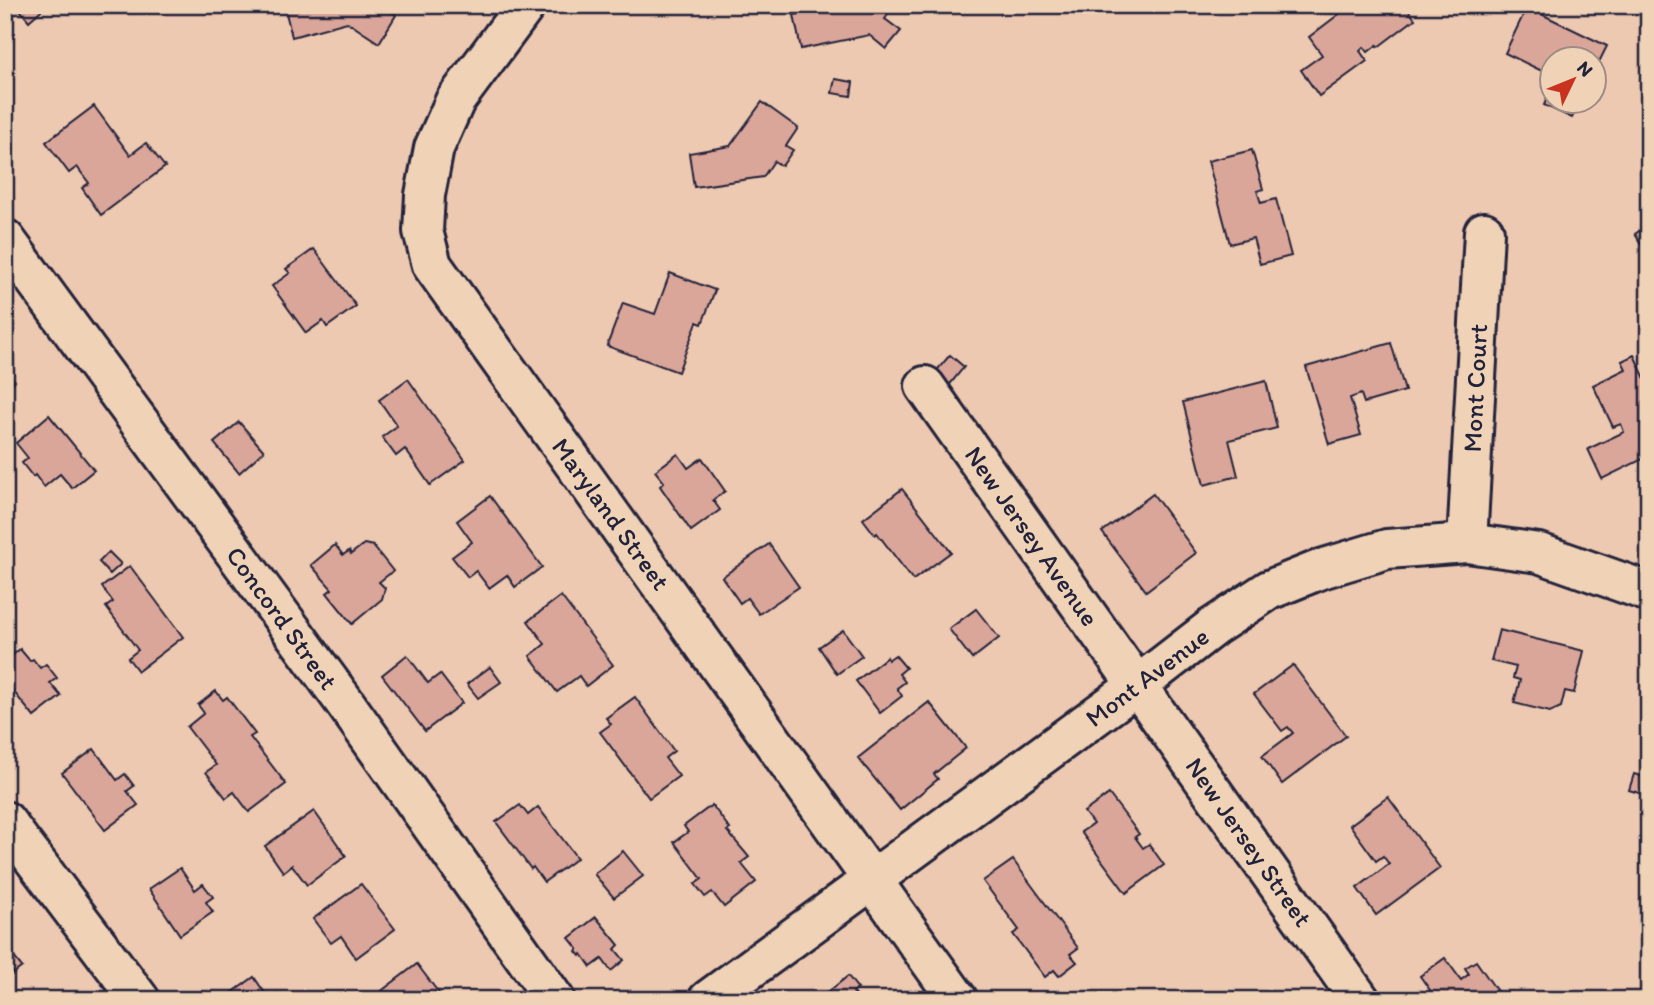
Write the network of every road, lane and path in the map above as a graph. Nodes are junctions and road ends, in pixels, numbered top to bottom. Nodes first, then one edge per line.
1 (526, 5) edge
2 (1484, 232) dead end
3 (5, 239) edge
4 (925, 386) dead end
5 (1467, 543) junction
6 (1649, 592) edge
7 (1138, 685) junction
8 (5, 821) edge
9 (872, 879) junction
10 (128, 996) edge
11 (555, 1000) edge
12 (708, 1000) edge
13 (958, 1000) edge
14 (1360, 1000) edge

1 - 9 street, Maryland Street
2 - 5 street, Mont Court
3 - 11 street, Concord Street
4 - 7 street, New Jersey Avenue
5 - 6 street, Mont Avenue
5 - 7 street, Mont Avenue
7 - 9 street, Mont Avenue
7 - 14 street, New Jersey Street
8 - 10 street
9 - 12 street, Mont Avenue
9 - 13 street, Maryland Street

